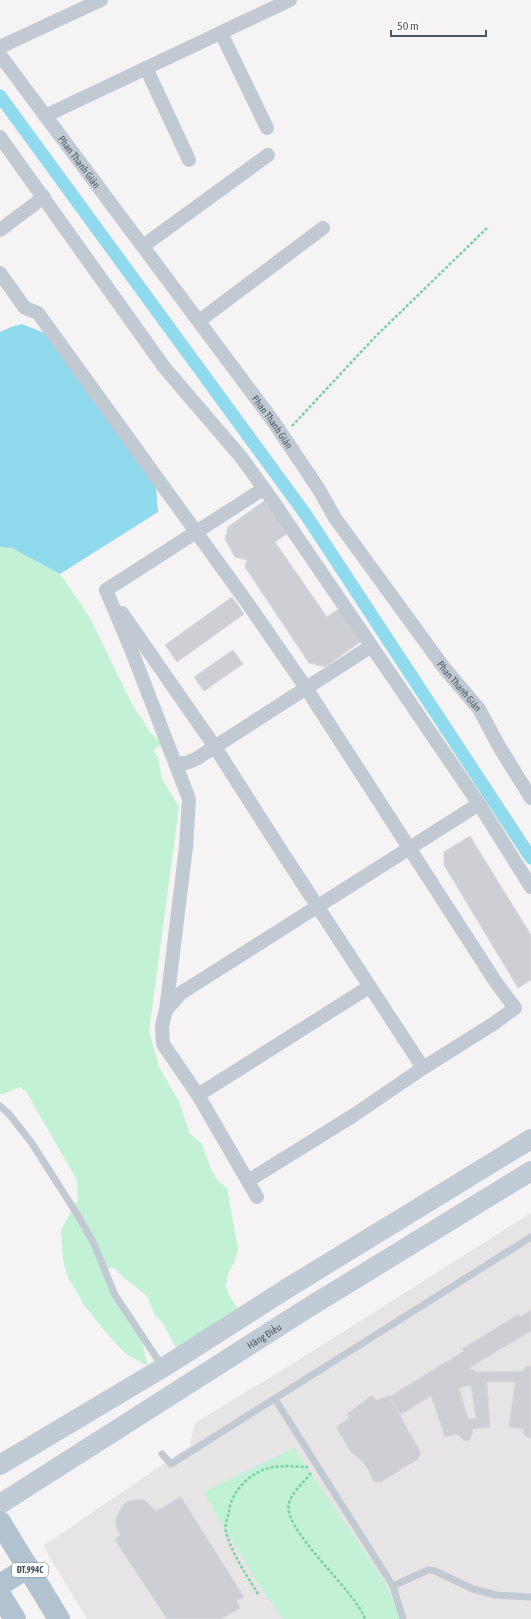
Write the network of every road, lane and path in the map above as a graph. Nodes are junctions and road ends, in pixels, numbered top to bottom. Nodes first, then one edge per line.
1 (101, 0) edge
2 (290, 0) edge
3 (221, 32) junction
4 (0, 47) edge
5 (0, 55) edge
6 (146, 68) junction
7 (45, 116) junction
8 (267, 128) dead end
9 (0, 137) edge
10 (268, 155) dead end
11 (189, 160) dead end
12 (44, 197) junction
13 (488, 227) dead end
14 (323, 228) dead end
15 (0, 230) edge
16 (143, 246) junction
17 (0, 273) edge
18 (199, 321) junction
19 (283, 435) junction
20 (263, 489) junction
21 (196, 532) junction
22 (106, 590) junction
23 (370, 647) junction
24 (306, 688) junction
25 (215, 747) junction
26 (176, 764) junction
27 (531, 798) edge
28 (479, 804) junction
29 (410, 848) junction
30 (531, 888) edge
31 (318, 907) junction
32 (369, 987) junction
33 (166, 1010) junction
34 (423, 1068) junction
35 (198, 1095) junction
36 (0, 1106) edge
37 (531, 1139) edge
38 (531, 1171) edge
39 (248, 1181) junction
40 (257, 1197) dead end
41 (531, 1237) edge
42 (291, 1286) junction
43 (306, 1309) junction
44 (164, 1367) junction
45 (275, 1399) junction
46 (162, 1454) dead end
47 (0, 1465) edge
48 (316, 1467) junction
49 (0, 1504) edge
50 (0, 1522) edge
51 (0, 1549) edge
52 (15, 1576) edge
53 (393, 1586) junction
54 (258, 1594) dead end
55 (0, 1595) edge
56 (531, 1597) edge
57 (15, 1619) edge
58 (43, 1619) edge
59 (59, 1619) edge
60 (365, 1619) edge
61 (403, 1619) edge

1 - 4 street
2 - 3 street
3 - 6 street
3 - 8 street
5 - 7 street, Phan Thanh Giản
6 - 7 street
6 - 11 street
7 - 16 street, Phan Thanh Giản
9 - 12 street
10 - 16 street
12 - 15 street
12 - 20 street
13 - 19 path
14 - 18 street
16 - 18 street, Phan Thanh Giản
17 - 21 street
18 - 19 street, Phan Thanh Giản
19 - 27 street, Phan Thanh Giản
20 - 21 street
20 - 23 street
21 - 22 street
21 - 24 street
22 - 25 street
22 - 26 street
23 - 24 street
23 - 28 street
24 - 25 street
24 - 29 street
25 - 26 street
25 - 31 street
26 - 33 street
28 - 29 street
28 - 30 street
29 - 31 street
29 - 34 street
31 - 32 street
31 - 33 street
32 - 34 street
32 - 35 street
33 - 35 street
34 - 39 street
35 - 39 street
36 - 44 lane
37 - 42 main road
38 - 43 main road, Hàng Điều
39 - 40 street
41 - 45 lane
42 - 43 main road
42 - 44 main road
43 - 49 main road, Hàng Điều
44 - 47 main road
45 - 46 lane
45 - 48 lane
48 - 53 lane
48 - 54 path
48 - 60 path
50 - 52 main road, ĐT.994C
51 - 52 main road, ĐT.994C
52 - 58 main road, ĐT.994C
52 - 59 main road, ĐT.994C
53 - 56 lane
53 - 61 lane
55 - 57 main road

